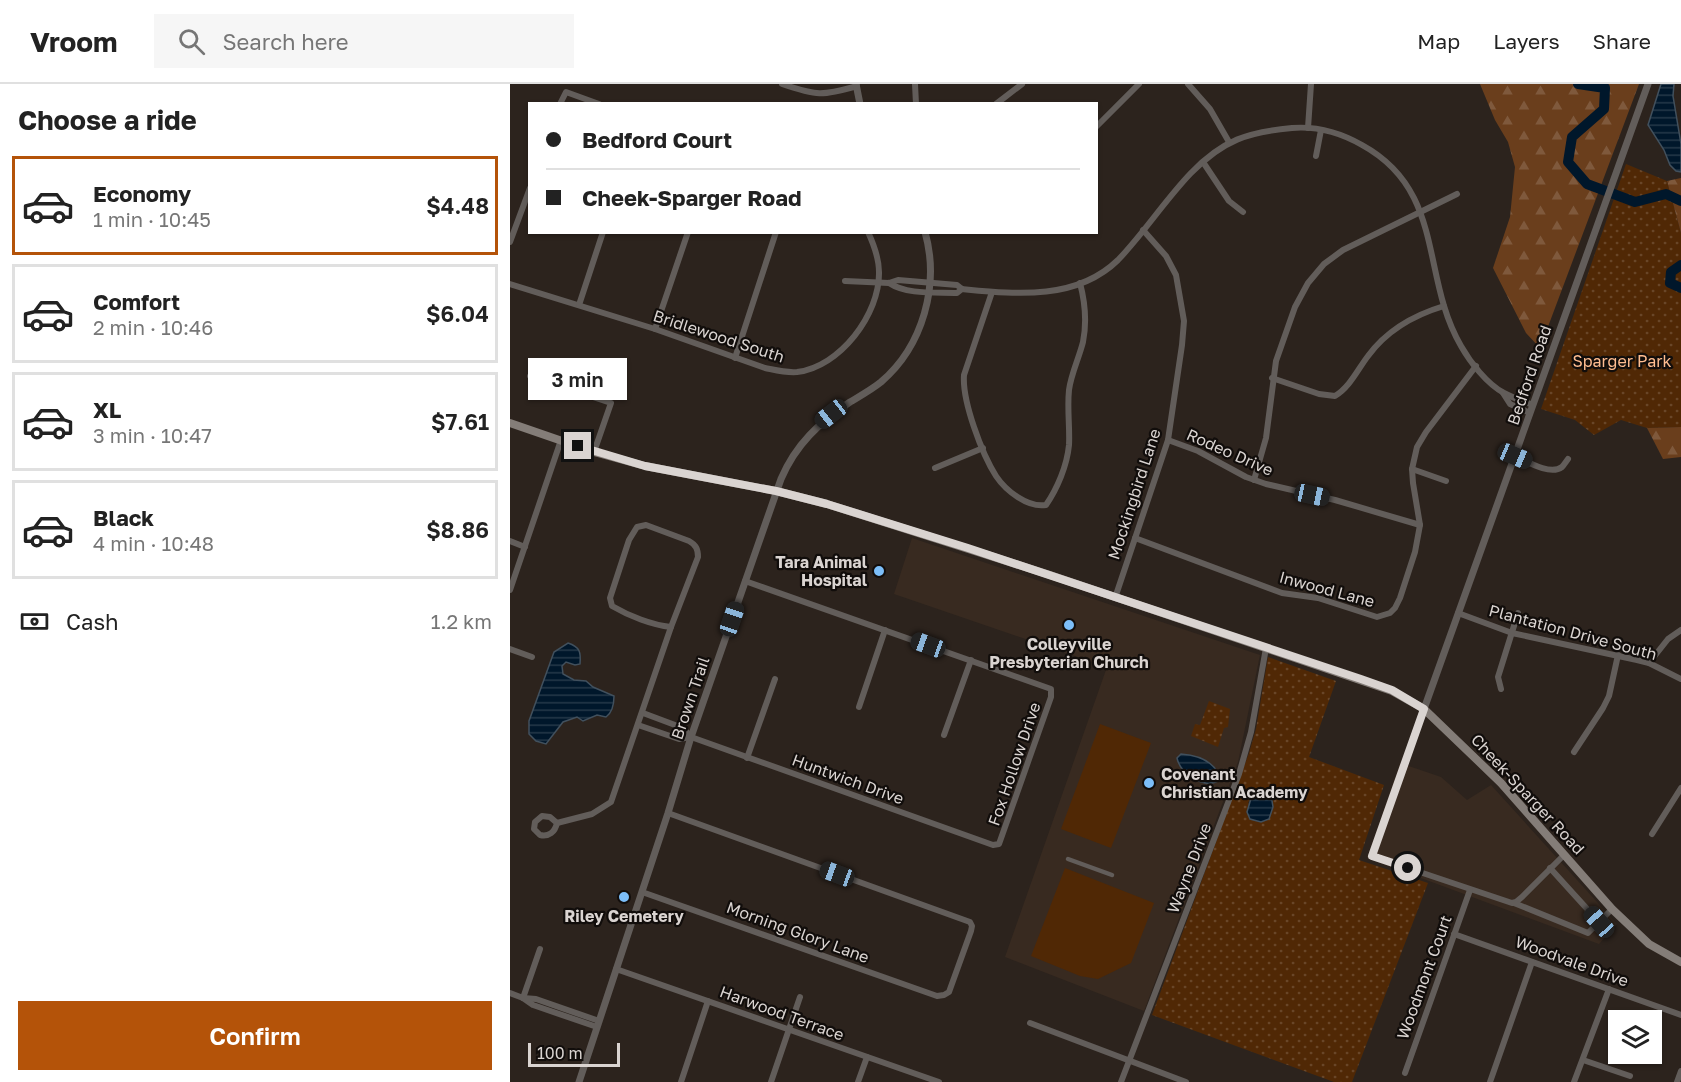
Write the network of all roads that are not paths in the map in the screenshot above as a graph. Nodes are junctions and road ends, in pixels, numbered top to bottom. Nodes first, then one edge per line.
1 (782, 84) edge
2 (915, 84) edge
3 (1022, 84) edge
4 (1139, 84) edge
5 (1188, 84) edge
6 (1311, 84) edge
7 (1648, 84) edge
8 (856, 85) edge
9 (561, 102) edge
10 (594, 102) edge
11 (860, 102) edge
12 (916, 102) edge
13 (999, 102) edge
14 (1098, 125) edge
15 (1308, 128) junction
16 (1322, 130) junction
17 (1229, 142) junction
18 (1316, 156) dead end
19 (1203, 162) junction
20 (528, 193) edge
21 (1457, 194) dead end
22 (1421, 211) junction
23 (1243, 212) dead end
24 (1143, 230) junction
25 (602, 234) edge
26 (687, 234) edge
27 (775, 234) edge
28 (869, 234) edge
29 (925, 234) edge
30 (510, 242) edge
31 (845, 281) dead end
32 (930, 282) junction
33 (878, 283) junction
34 (889, 283) junction
35 (1080, 283) junction
36 (510, 284) edge
37 (962, 289) junction
38 (930, 292) junction
39 (992, 292) junction
40 (579, 305) junction
41 (1444, 306) junction
42 (655, 329) junction
43 (735, 358) junction
44 (1476, 366) junction
45 (530, 376) dead end
46 (1272, 378) junction
47 (1531, 409) junction
48 (510, 423) edge
49 (561, 440) junction
50 (1168, 440) junction
51 (983, 448) junction
52 (594, 452) junction
53 (1515, 456) junction
54 (1568, 459) dead end
55 (935, 468) dead end
56 (1412, 469) junction
57 (1254, 480) junction
58 (1446, 481) dead end
59 (776, 491) junction
60 (1420, 525) junction
61 (1135, 538) junction
62 (510, 541) edge
63 (525, 546) junction
64 (745, 582) junction
65 (510, 590) edge
66 (1115, 598) junction
67 (1458, 613) junction
68 (1518, 613) dead end
69 (671, 627) junction
70 (885, 630) junction
71 (1681, 630) edge
72 (1512, 633) junction
73 (510, 648) edge
74 (1266, 648) junction
75 (1618, 655) junction
76 (532, 657) dead end
77 (971, 660) junction
78 (1649, 663) junction
79 (775, 679) dead end
80 (1681, 679) edge
81 (1502, 689) dead end
82 (859, 707) dead end
83 (1424, 709) junction
84 (643, 713) junction
85 (638, 725) junction
86 (944, 735) dead end
87 (691, 737) junction
88 (1574, 752) dead end
89 (747, 758) junction
90 (1681, 788) edge
91 (668, 813) junction
92 (557, 823) dead end
93 (1652, 834) dead end
94 (996, 845) joint
95 (1564, 855) junction
96 (1068, 859) dead end
97 (1550, 868) junction
98 (1112, 875) dead end
99 (1470, 890) junction
100 (642, 892) junction
101 (1514, 903) junction
102 (1612, 909) junction
103 (1599, 922) junction
104 (1454, 934) junction
105 (540, 949) dead end
106 (1532, 962) junction
107 (1681, 962) edge
108 (616, 969) junction
109 (1609, 989) junction
110 (510, 993) edge
111 (800, 997) dead end
112 (523, 998) junction
113 (708, 1001) junction
114 (1681, 1015) edge
115 (1030, 1023) dead end
116 (598, 1024) junction
117 (789, 1030) junction
118 (867, 1057) junction
119 (1130, 1059) junction
120 (1583, 1060) junction
121 (1681, 1071) edge
122 (1405, 1073) dead end
123 (1630, 1076) dead end
124 (579, 1082) edge
125 (681, 1082) edge
126 (771, 1082) edge
127 (858, 1082) edge
128 (939, 1082) edge
129 (1121, 1082) edge
130 (1186, 1082) edge
131 (1490, 1082) edge
132 (1575, 1082) edge
133 (1677, 1082) edge

1 - 8 street
2 - 12 street
3 - 13 street
4 - 14 street
5 - 17 street
6 - 15 street
7 - 47 street, Bedford Road
8 - 11 street
9 - 10 street
15 - 16 street
15 - 17 street
16 - 18 street
16 - 22 street
17 - 19 street
19 - 23 street
19 - 24 street
20 - 30 street
21 - 22 street
22 - 41 street
22 - 46 street
24 - 35 street
24 - 50 street, Mockingbird Lane
25 - 40 street
26 - 42 street
27 - 43 street
28 - 33 street
29 - 32 street, Brown Trail
31 - 33 street
32 - 34 street
32 - 37 street
32 - 38 street, Brown Trail
33 - 34 street
33 - 43 street, Bridlewood South
34 - 38 street
35 - 39 street
35 - 51 street
36 - 40 street, Bridlewood South
37 - 38 street
37 - 39 street
38 - 59 street, Brown Trail
39 - 51 street
40 - 42 street, Bridlewood South
41 - 44 street
41 - 46 street
42 - 43 street, Bridlewood South
44 - 47 street
44 - 56 street, Inwood Lane
45 - 52 street
46 - 57 street
47 - 53 street, Bedford Road
48 - 49 main road, Cheek-Sparger Road
49 - 52 main road, Cheek-Sparger Road
49 - 63 street
50 - 57 street, Rodeo Drive
50 - 61 street, Mockingbird Lane
51 - 55 street
52 - 59 main road, Cheek-Sparger Road
53 - 54 street
53 - 67 street, Bedford Road
56 - 58 street
56 - 60 street, Inwood Lane
57 - 60 street, Rodeo Drive
59 - 64 street, Brown Trail
59 - 66 main road, Cheek-Sparger Road
60 - 61 street, Inwood Lane
61 - 66 street, Mockingbird Lane
62 - 63 street
63 - 65 street
64 - 70 street
64 - 87 street, Brown Trail
66 - 74 main road, Cheek-Sparger Road
67 - 72 street, Plantation Drive South
67 - 83 street, Bedford Road
68 - 72 street
69 - 69 street
69 - 84 street
70 - 77 street
70 - 82 street
71 - 78 street
72 - 75 street, Plantation Drive South
72 - 81 street
73 - 76 street
74 - 83 main road, Cheek-Sparger Road
74 - 119 street, Wayne Drive
75 - 78 street, Plantation Drive South
75 - 88 street
77 - 86 street
77 - 94 street, Fox Hollow Drive
78 - 80 street, Plantation Drive South
79 - 89 street
83 - 95 main road, Cheek-Sparger Road
83 - 99 street
84 - 85 street
84 - 87 street
85 - 87 street
85 - 92 street
87 - 89 street, Huntwich Drive
87 - 91 street, Brown Trail
89 - 94 street, Huntwich Drive
90 - 93 street
91 - 100 street, Brown Trail
91 - 100 street, Morning Glory Lane
95 - 97 street
95 - 102 main road, Cheek-Sparger Road
96 - 98 street
97 - 101 street
97 - 103 street
99 - 101 street
99 - 104 street, Woodmont Court
100 - 108 street, Brown Trail
101 - 103 street
102 - 103 street
102 - 107 main road, Cheek-Sparger Road
104 - 106 street, Woodvale Drive
104 - 122 street, Woodmont Court
105 - 112 street
106 - 109 street, Woodvale Drive
106 - 131 street
108 - 113 street, Harwood Terrace
108 - 116 street, Brown Trail
109 - 114 street, Woodvale Drive
109 - 120 street
110 - 112 street
111 - 117 street
112 - 116 street
113 - 117 street, Harwood Terrace
113 - 125 street
115 - 119 street
116 - 124 street, Brown Trail
117 - 118 street, Harwood Terrace
117 - 126 street
118 - 127 street
118 - 128 street, Harwood Terrace
119 - 129 street, Wayne Drive
119 - 130 street
120 - 123 street
120 - 132 street
121 - 133 street

